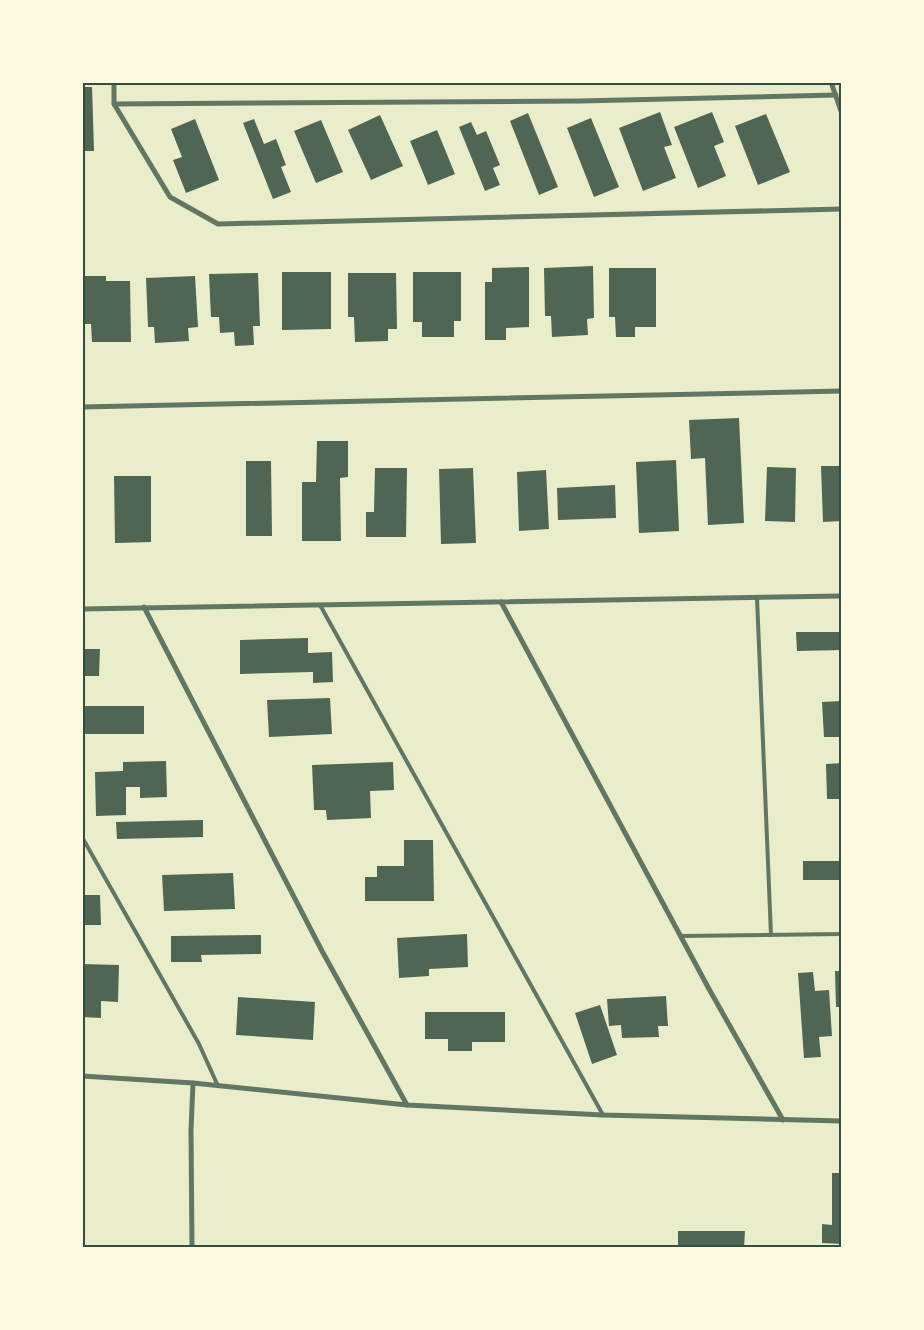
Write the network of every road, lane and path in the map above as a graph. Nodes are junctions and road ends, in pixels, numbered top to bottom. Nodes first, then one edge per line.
1 (114, 82) edge
2 (831, 82) edge
3 (836, 95) junction
4 (114, 104) junction
5 (842, 114) edge
6 (842, 209) edge
7 (842, 391) edge
8 (82, 407) edge
9 (842, 596) edge
10 (757, 598) junction
11 (500, 602) junction
12 (320, 605) junction
13 (82, 608) edge
14 (144, 608) junction
15 (82, 837) edge
16 (842, 934) edge
17 (771, 935) junction
18 (680, 936) junction
19 (82, 1076) edge
20 (192, 1083) junction
21 (218, 1086) junction
22 (407, 1105) junction
23 (603, 1115) junction
24 (783, 1120) junction
25 (842, 1122) edge
26 (192, 1248) edge

1 - 4 street
2 - 3 street
3 - 4 street
3 - 5 street
4 - 6 street
7 - 8 street
9 - 10 street
10 - 11 street
10 - 17 lane
11 - 12 street
11 - 18 street
12 - 14 street
12 - 23 lane
13 - 14 street
14 - 22 street
15 - 21 lane
16 - 17 lane
17 - 18 lane
18 - 24 street
19 - 20 street
20 - 21 street
20 - 26 street
21 - 22 street
22 - 23 street
23 - 24 street
24 - 25 street

